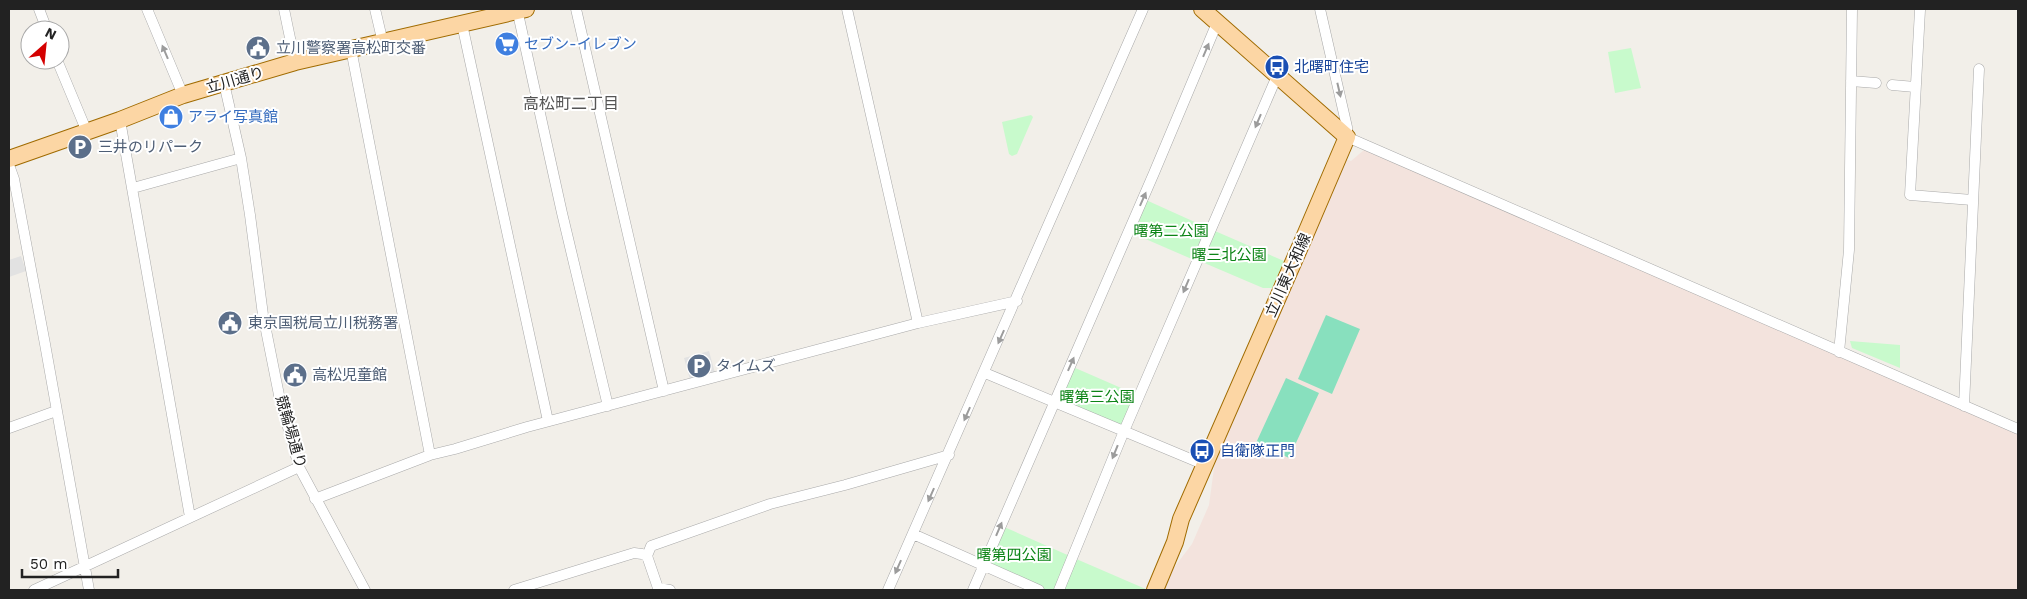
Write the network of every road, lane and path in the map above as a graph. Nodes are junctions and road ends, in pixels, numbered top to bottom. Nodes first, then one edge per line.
1 (147, 9) edge
2 (284, 9) edge
3 (375, 9) edge
4 (520, 9) edge
5 (576, 9) edge
6 (847, 9) edge
7 (1144, 9) edge
8 (1202, 9) edge
9 (1320, 9) edge
10 (1852, 9) edge
11 (1920, 10) dead end
12 (1217, 23) junction
13 (462, 24) junction
14 (383, 42) junction
15 (351, 49) junction
16 (295, 62) junction
17 (1979, 69) dead end
18 (61, 70) edge
19 (1277, 76) junction
20 (1851, 81) junction
21 (224, 83) junction
22 (1876, 83) dead end
23 (1892, 85) dead end
24 (1915, 87) junction
25 (183, 95) junction
26 (120, 120) junction
27 (87, 132) junction
28 (1347, 137) junction
29 (241, 158) junction
30 (9, 159) edge
31 (9, 165) edge
32 (133, 188) junction
33 (1972, 200) junction
34 (1016, 301) junction
35 (918, 324) junction
36 (1840, 352) junction
37 (985, 373) junction
38 (664, 391) junction
39 (1054, 402) junction
40 (608, 406) junction
41 (1964, 406) junction
42 (56, 411) junction
43 (548, 421) junction
44 (9, 428) edge
45 (2018, 429) edge
46 (1124, 431) junction
47 (430, 455) junction
48 (948, 455) junction
49 (1205, 465) junction
50 (299, 467) junction
51 (315, 499) junction
52 (190, 517) junction
53 (911, 539) junction
54 (647, 556) junction
55 (984, 566) junction
56 (84, 567) junction
57 (34, 590) edge
58 (89, 590) edge
59 (365, 590) edge
60 (514, 590) edge
61 (670, 590) edge
62 (888, 590) edge
63 (973, 590) edge
64 (1039, 590) edge
65 (1059, 590) edge
66 (1155, 590) edge

25 -> 1 street
2 - 16 street
3 - 14 street
4 - 13 main road, 立川通り
4 - 40 street
5 - 38 street
6 - 35 street
7 - 34 street
8 - 12 main road
9 -> 28 street
10 - 20 street
11 - 24 street
12 - 19 main road
39 -> 12 street
13 - 14 main road, 立川通り
13 - 43 street
14 - 15 main road, 立川通り
15 - 16 main road, 立川通り
15 - 47 street
16 - 21 main road, 立川通り
17 - 33 street
18 - 27 street
19 - 28 main road
19 -> 46 street
20 - 22 street
20 - 36 street
21 - 25 main road, 立川通り
21 - 29 street, 競輪場通り
23 - 24 street
24 - 33 street
25 - 26 main road, 立川通り
26 - 27 main road, 立川通り
26 - 32 street
27 - 30 main road, 立川通り
28 - 36 street
28 - 49 main road, 立川東大和線
29 - 32 street
29 - 50 street, 競輪場通り
31 - 42 street
32 - 52 street
33 - 41 street
34 - 35 street
34 -> 37 street
35 - 38 street
36 - 41 street
37 - 39 street
37 -> 48 street
38 - 40 street
39 - 46 street
55 -> 39 street
40 - 43 street
41 - 45 street
42 - 44 street
42 - 56 street
43 - 47 street
46 - 49 street
46 -> 65 street
47 - 51 street
48 -> 53 street
48 - 54 street
49 - 66 main road, 立川東大和線
50 - 51 street, 競輪場通り
50 - 52 street
51 - 59 street, 競輪場通り
52 - 56 street
53 - 55 street
53 -> 62 street
54 - 60 street
54 - 61 street
55 - 63 street
55 - 64 street
56 - 57 street
56 - 58 street

